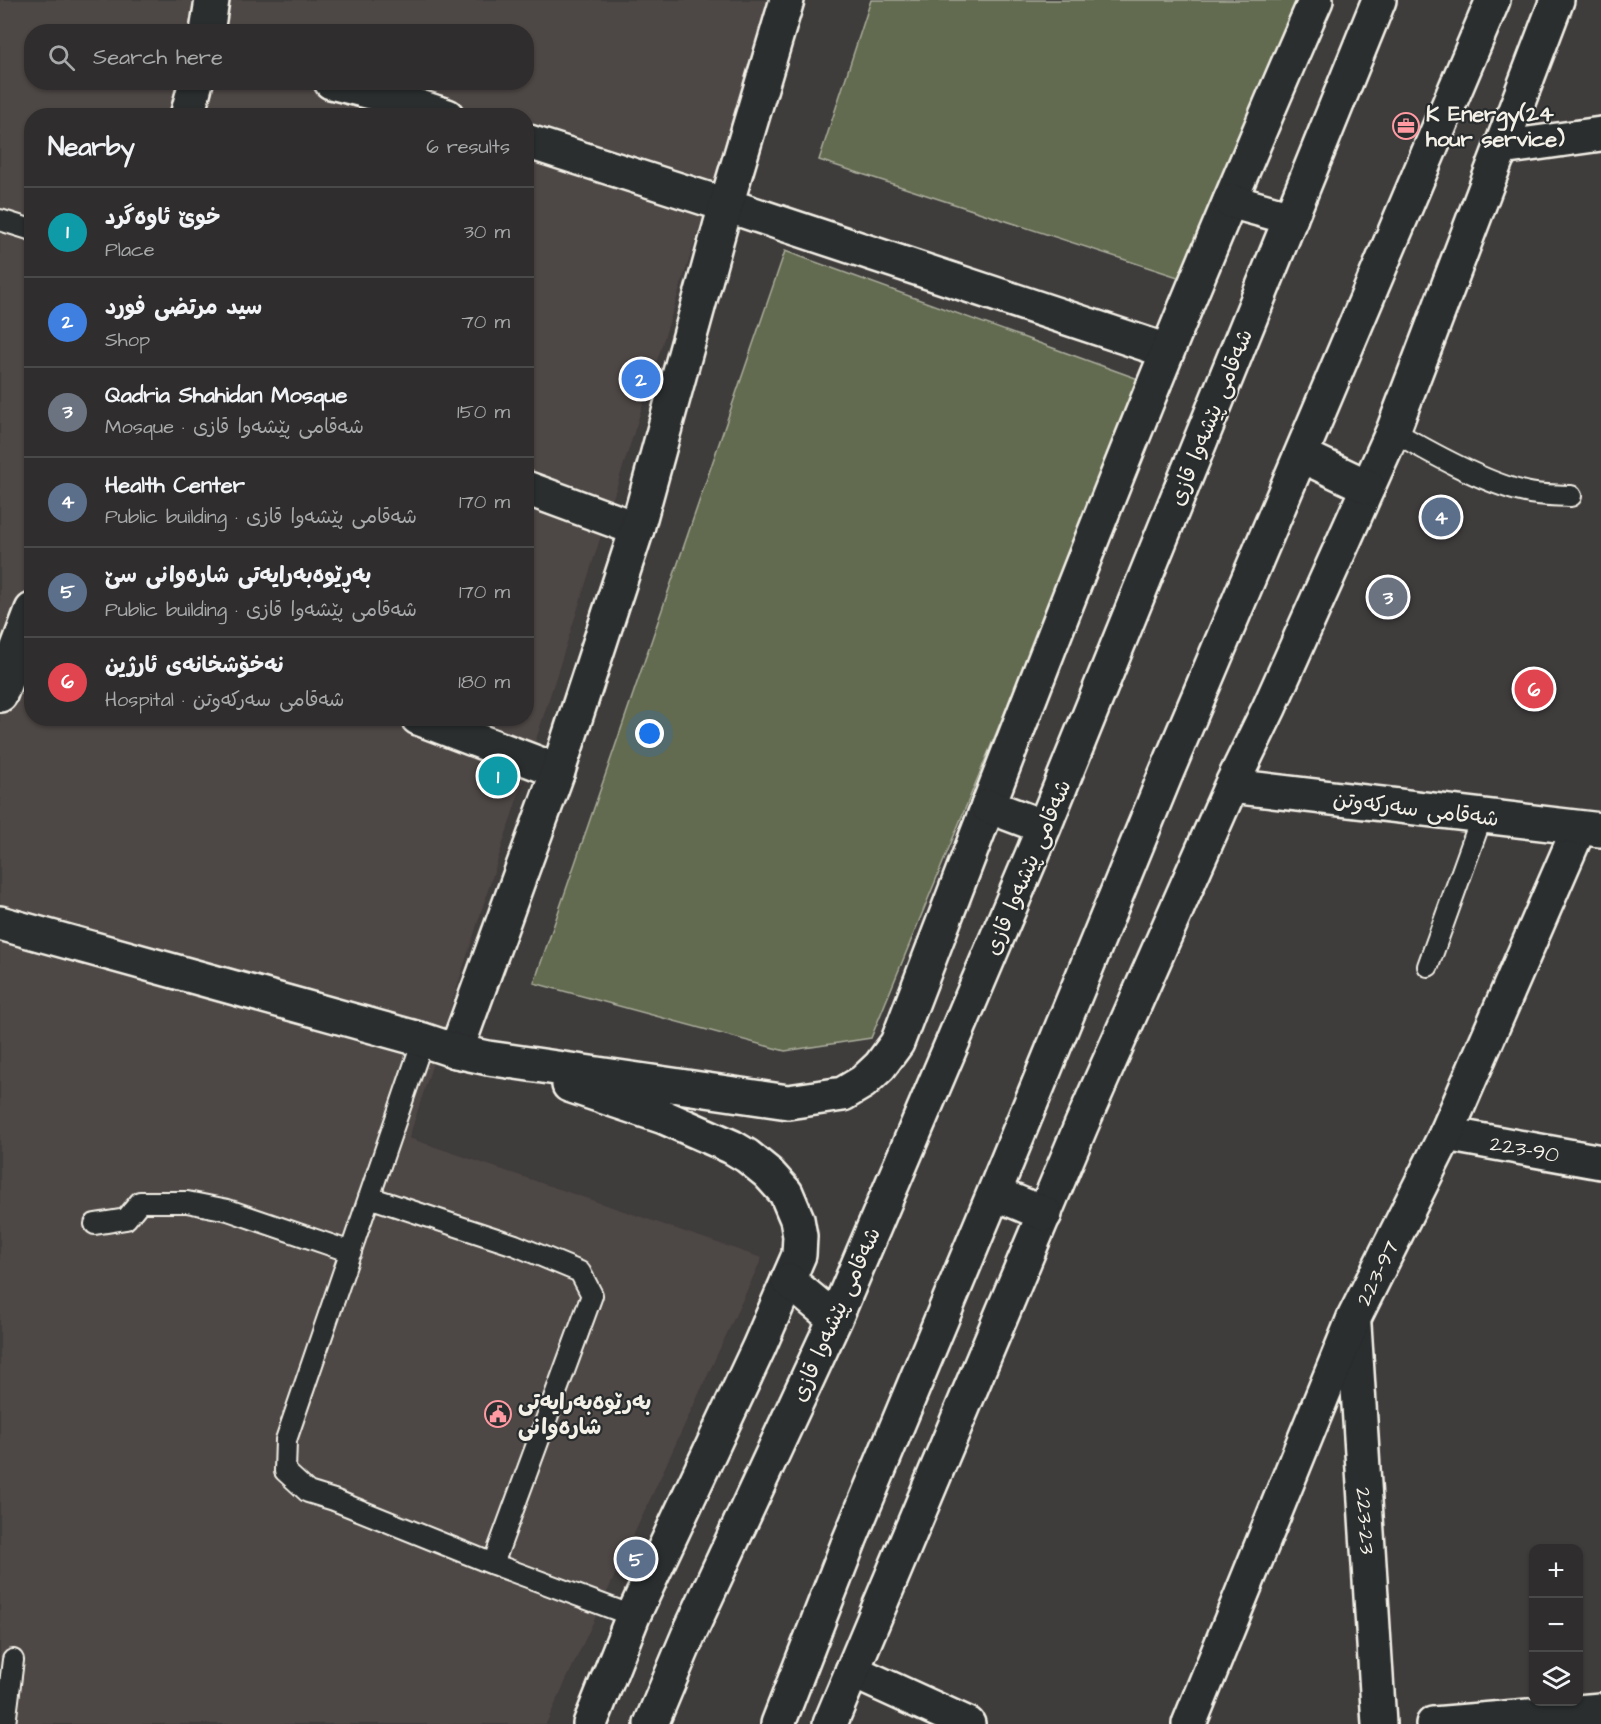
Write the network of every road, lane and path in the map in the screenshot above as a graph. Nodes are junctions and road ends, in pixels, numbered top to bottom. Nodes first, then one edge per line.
1 (212, 0) edge
2 (787, 0) edge
3 (1316, 0) edge
4 (1379, 0) edge
5 (1493, 0) edge
6 (1557, 0) edge
7 (208, 24) edge
8 (194, 90) edge
9 (363, 90) edge
10 (189, 108) edge
11 (423, 108) edge
12 (1601, 134) edge
13 (534, 144) edge
14 (1501, 148) junction
15 (1230, 201) junction
16 (726, 205) junction
17 (1291, 218) junction
18 (0, 220) edge
19 (24, 228) edge
20 (1167, 351) junction
21 (1393, 431) junction
22 (1301, 455) junction
23 (1368, 487) junction
24 (534, 491) edge
25 (1571, 495) dead end
26 (637, 529) junction
27 (24, 631) edge
28 (0, 695) edge
29 (439, 726) edge
30 (558, 771) junction
31 (1231, 786) junction
32 (988, 806) junction
33 (1482, 816) junction
34 (1044, 826) junction
35 (1590, 829) edge
36 (0, 923) edge
37 (1428, 966) dead end
38 (423, 1040) junction
39 (456, 1051) junction
40 (488, 1058) junction
41 (1446, 1134) junction
42 (1601, 1162) edge
43 (994, 1193) junction
44 (369, 1197) junction
45 (1045, 1214) junction
46 (94, 1224) dead end
47 (351, 1252) junction
48 (788, 1280) junction
49 (1354, 1318) junction
50 (835, 1319) junction
51 (493, 1564) junction
52 (633, 1616) junction
53 (688, 1636) junction
54 (12, 1660) dead end
55 (852, 1671) junction
56 (1601, 1710) edge
57 (5, 1724) edge
58 (590, 1724) edge
59 (651, 1724) edge
60 (663, 1724) edge
61 (778, 1724) edge
62 (831, 1724) edge
63 (968, 1724) edge
64 (1189, 1724) edge
65 (1379, 1724) edge
66 (1433, 1724) edge

1 - 7 main road
2 - 16 main road
3 - 15 main road
4 - 17 main road, شەقامی پێشەوا قازی
5 - 22 main road
6 - 14 main road
8 - 10 main road
9 - 11 main road
12 - 14 main road
13 - 16 main road
14 - 21 main road
15 - 17 main road
15 - 20 main road
16 - 20 main road
16 - 26 main road
17 - 34 main road, شەقامی پێشەوا قازی
18 - 19 lane
20 - 32 main road
21 - 23 main road
21 - 25 lane
22 - 23 main road
22 - 43 main road
23 - 31 main road
24 - 26 main road
26 - 30 main road
27 - 28 main road
29 - 30 main road
30 - 39 main road
31 - 33 main road, شەقامی سەرکەوتن
31 - 45 main road
32 - 34 main road
32 - 40 main road
33 - 35 main road, شەقامی سەرکەوتن
33 - 37 lane
34 - 50 main road, شەقامی پێشەوا قازی
35 - 41 main road, 223-97
36 - 38 main road
38 - 39 main road
38 - 44 lane
39 - 40 main road
40 - 48 main road
41 - 42 main road, 223-90
41 - 49 main road, 223-97
43 - 45 main road
43 - 61 main road
44 - 47 lane
44 - 51 lane
45 - 55 main road
46 - 47 lane
47 - 51 lane
48 - 50 main road
48 - 52 main road
49 - 64 main road, 223-97
49 - 65 main road, 223-23
50 - 53 main road, شەقامی پێشەوا قازی
51 - 52 lane
52 - 58 main road
53 - 59 main road, شەقامی پێشەوا قازی
53 - 60 main road
54 - 57 lane
55 - 62 main road
55 - 63 main road
56 - 66 main road

